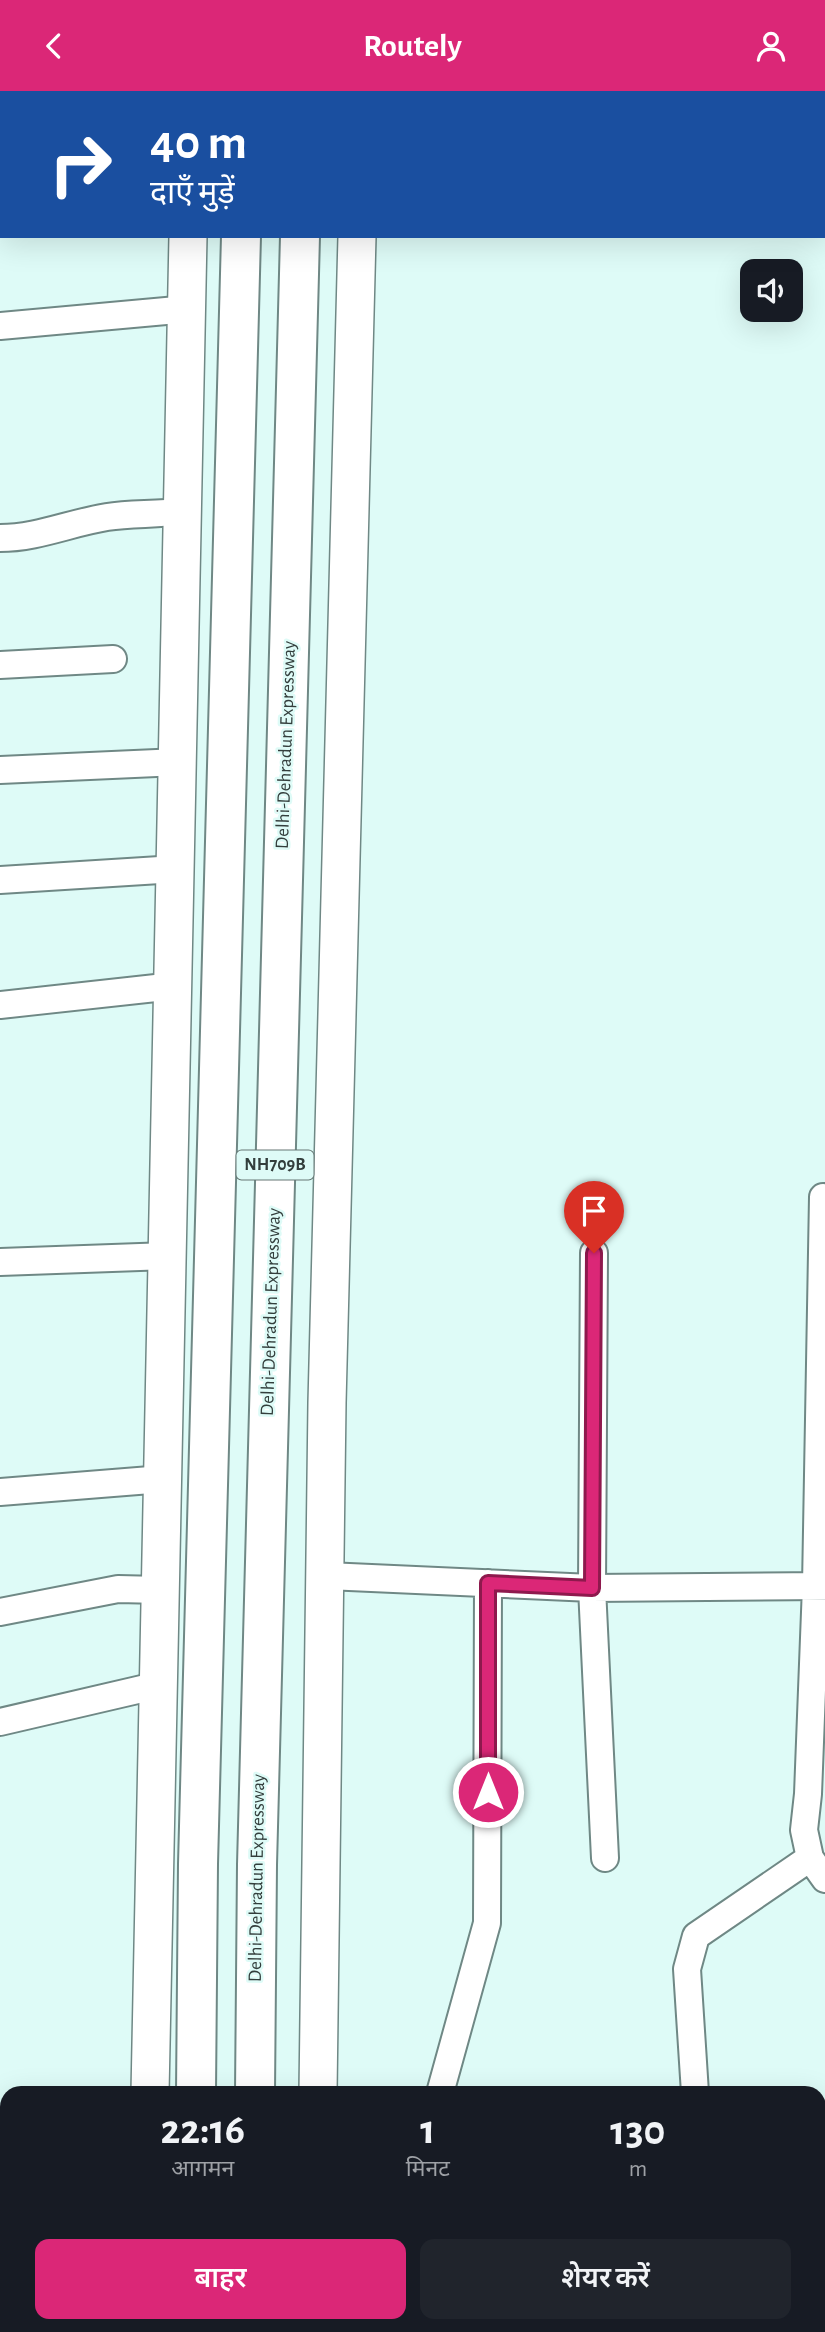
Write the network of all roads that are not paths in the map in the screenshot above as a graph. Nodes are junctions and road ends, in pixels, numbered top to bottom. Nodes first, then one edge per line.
1 (188, 238) edge
2 (241, 238) edge
3 (300, 238) edge
4 (357, 238) edge
5 (188, 309) junction
6 (0, 326) edge
7 (168, 513) junction
8 (0, 538) edge
9 (113, 659) dead end
10 (0, 665) edge
11 (179, 762) junction
12 (0, 770) edge
13 (176, 869) junction
14 (0, 880) edge
15 (173, 986) junction
16 (0, 1005) edge
17 (823, 1197) dead end
18 (594, 1253) dead end
19 (168, 1256) junction
20 (0, 1262) edge
21 (163, 1479) junction
22 (0, 1492) edge
23 (327, 1576) junction
24 (488, 1583) junction
25 (820, 1586) edge
26 (592, 1588) junction
27 (161, 1590) junction
28 (0, 1612) edge
29 (159, 1685) junction
30 (0, 1722) edge
31 (605, 1858) dead end
32 (818, 1868) edge
33 (150, 2086) edge
34 (196, 2086) edge
35 (255, 2086) edge
36 (318, 2086) edge
37 (442, 2086) edge
38 (695, 2086) edge

1 - 5 street
2 - 34 highway, NH709B
3 - 35 highway, Delhi-Dehradun Expressway / NH709B
4 - 23 street
5 - 6 street
5 - 7 street
7 - 8 street
7 - 11 street
9 - 10 street
11 - 12 street
11 - 13 street
13 - 14 street
13 - 15 street
15 - 16 street
15 - 19 street
17 - 25 street
18 - 26 street
19 - 20 street
19 - 21 street
21 - 22 street
21 - 27 street
23 - 24 street
23 - 36 street
24 - 26 street
24 - 37 street
25 - 26 street
25 - 32 street
26 - 31 street
27 - 28 street
27 - 29 street
29 - 30 street
29 - 33 street
32 - 38 street

